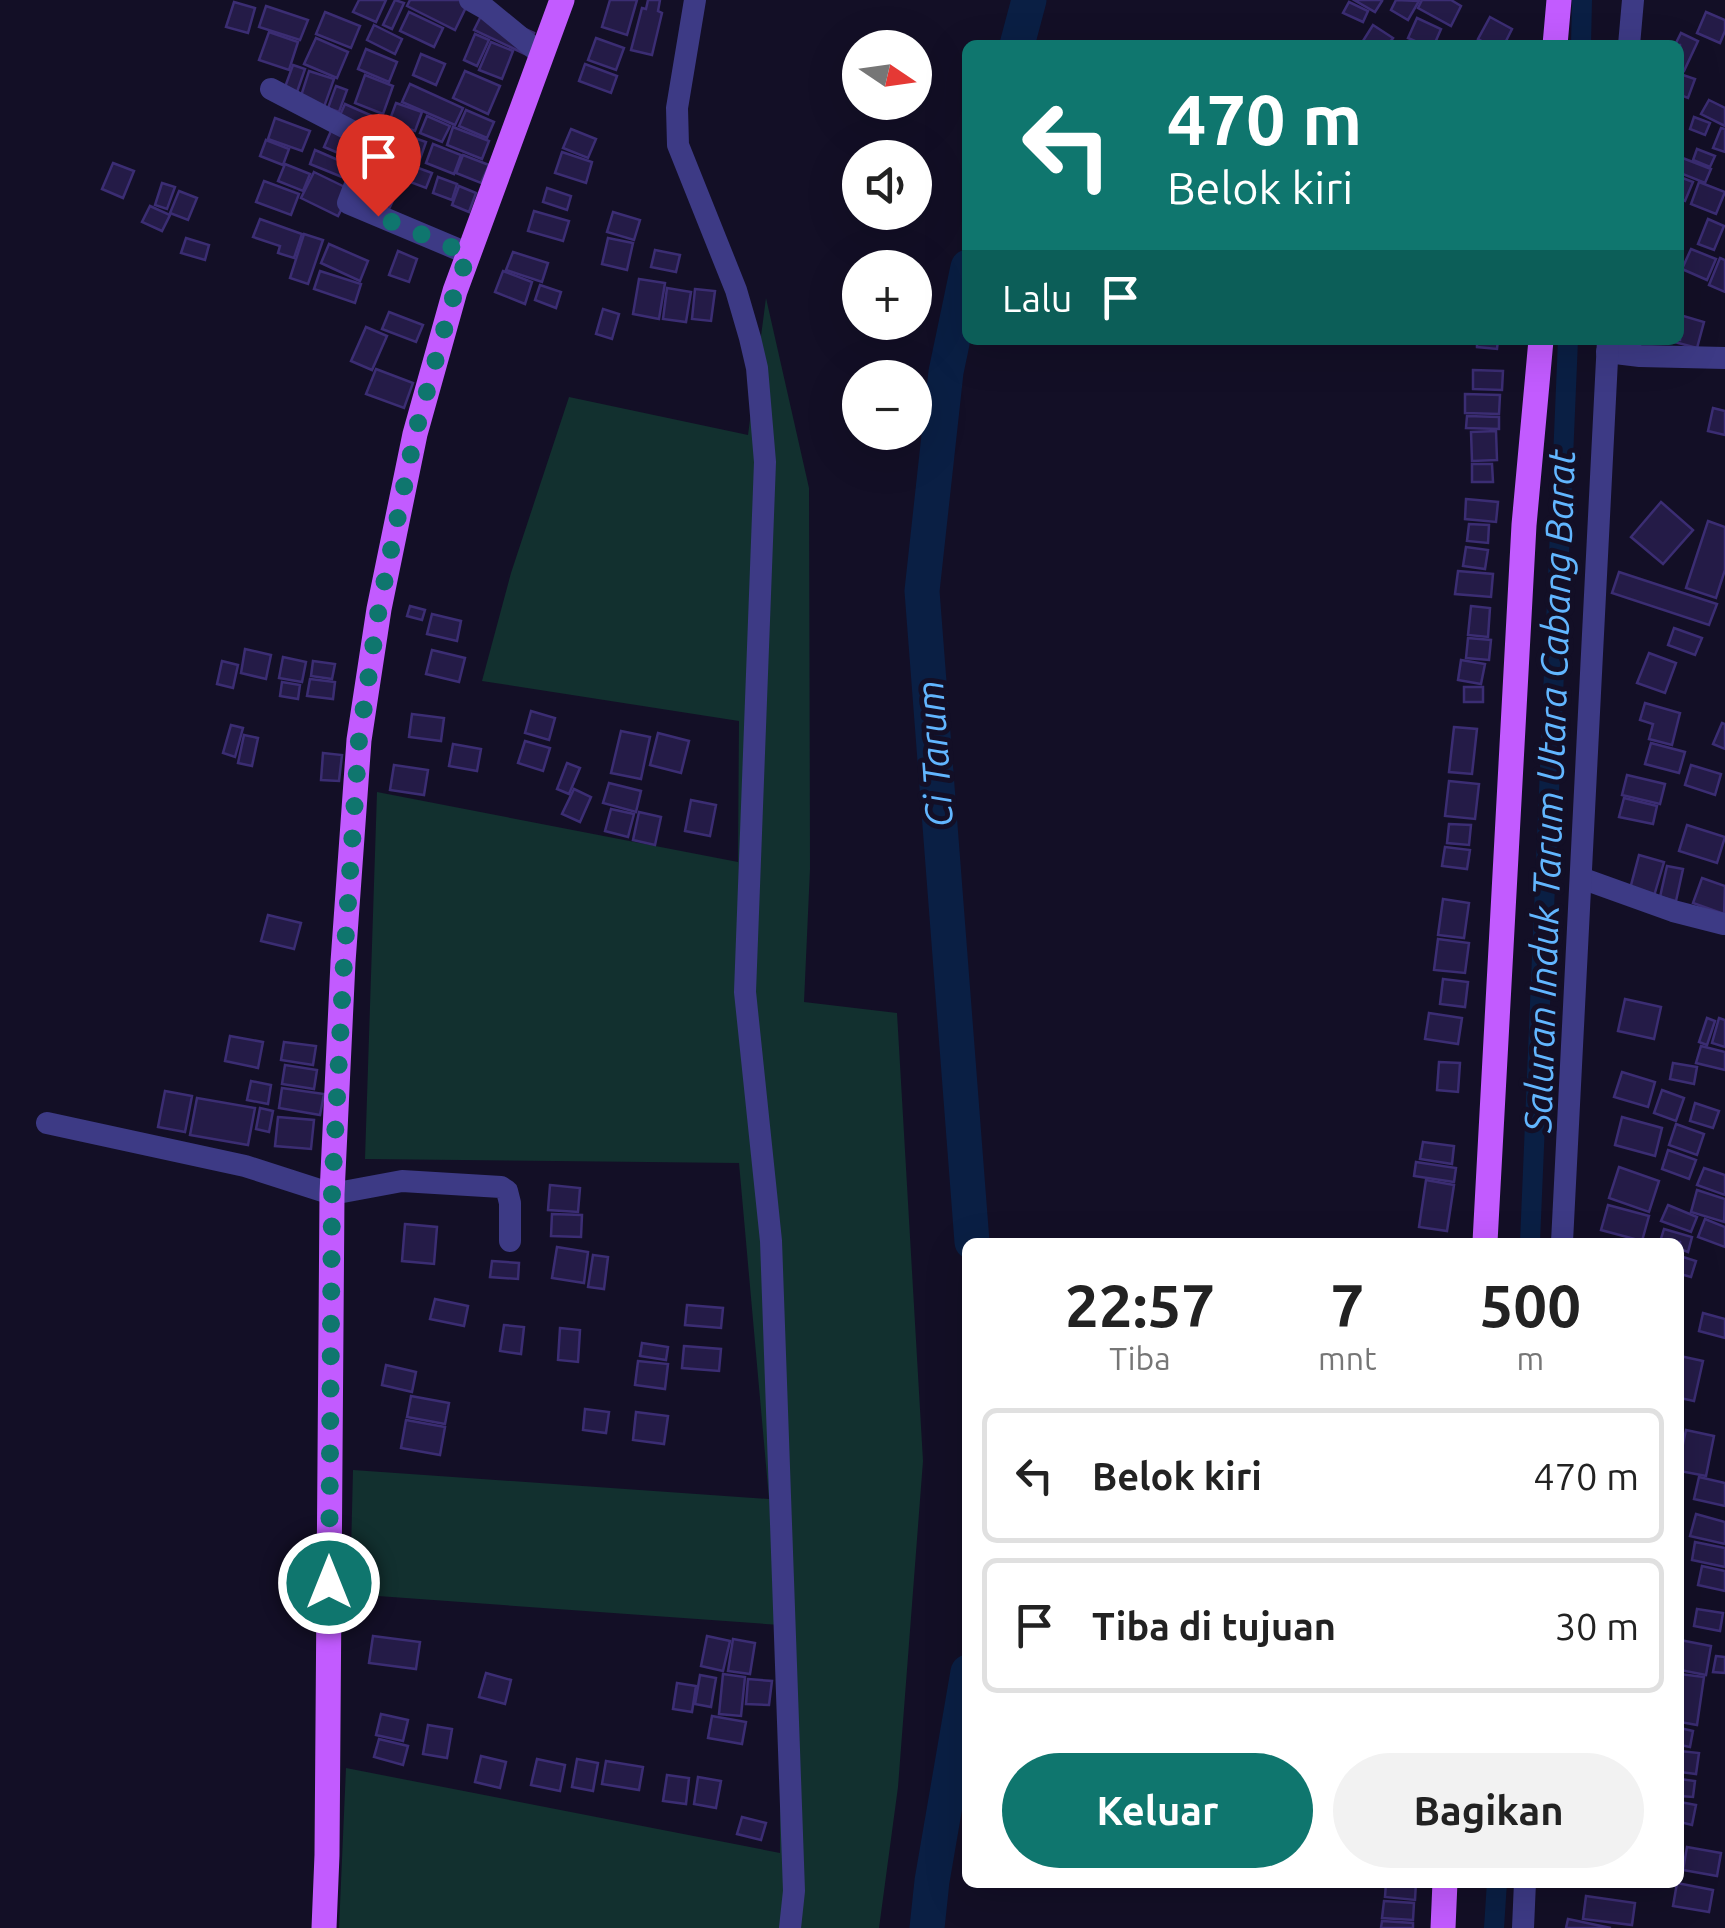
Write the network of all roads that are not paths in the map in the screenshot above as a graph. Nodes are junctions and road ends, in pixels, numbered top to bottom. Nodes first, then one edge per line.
1 (470, 0) edge
2 (562, 0) edge
3 (695, 0) edge
4 (1559, 0) edge
5 (1633, 0) edge
6 (1555, 40) edge
7 (1629, 40) edge
8 (542, 54) junction
9 (271, 89) dead end
10 (468, 254) junction
11 (1542, 345) edge
12 (1608, 346) edge
13 (1725, 358) edge
14 (1580, 878) junction
15 (1724, 924) edge
16 (47, 1123) dead end
17 (332, 1194) junction
18 (1484, 1238) edge
19 (1562, 1238) edge
20 (510, 1241) dead end
21 (1445, 1888) edge
22 (1525, 1888) edge
23 (324, 1928) edge
24 (790, 1928) edge
25 (1442, 1928) edge
26 (1523, 1928) edge

1 - 8 street
2 - 8 main road
3 - 24 street
4 - 6 main road
5 - 7 street
8 - 10 main road
9 - 10 street
10 - 17 main road
11 - 18 main road
12 - 13 street
12 - 14 street
14 - 15 street
14 - 19 street
16 - 17 street
17 - 20 street
17 - 23 main road
21 - 25 main road
22 - 26 street

